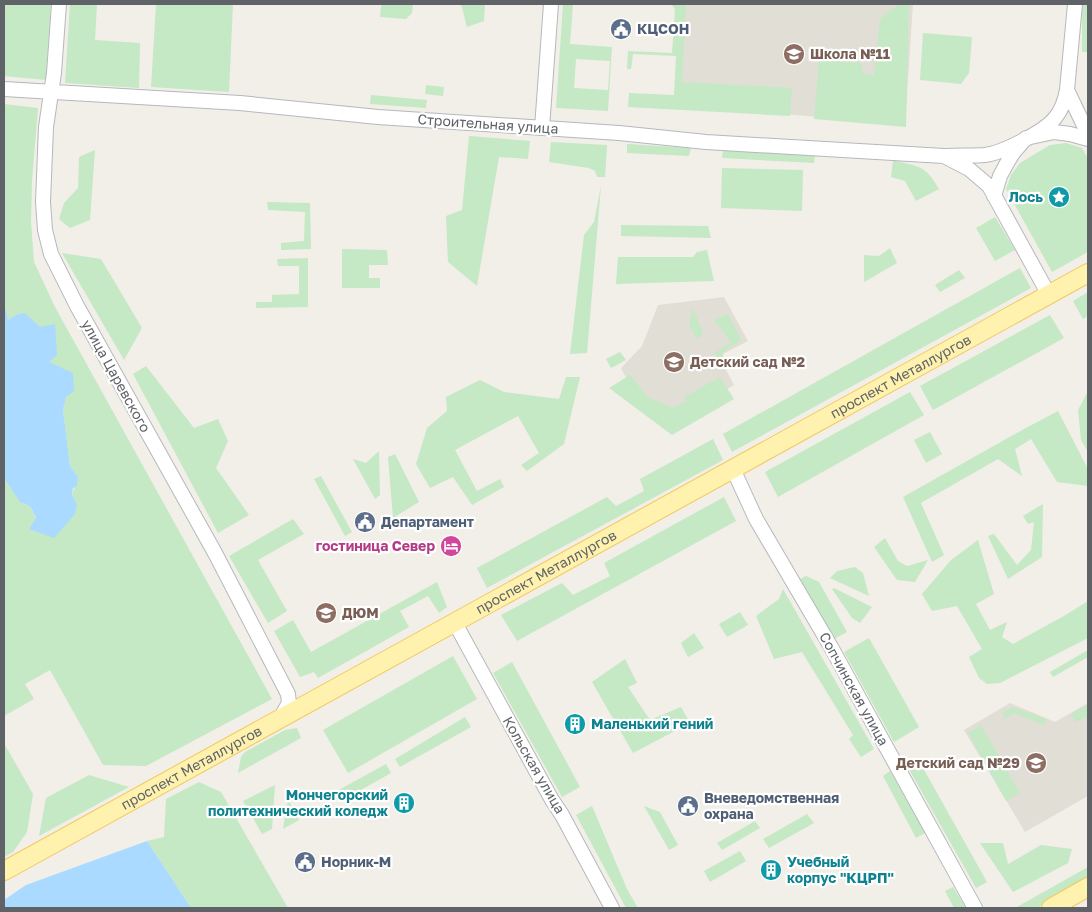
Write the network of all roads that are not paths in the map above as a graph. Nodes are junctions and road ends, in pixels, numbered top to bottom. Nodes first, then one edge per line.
1 (59, 4) edge
2 (551, 4) edge
3 (1075, 4) edge
4 (4, 89) edge
5 (1067, 90) junction
6 (52, 92) junction
7 (542, 128) junction
8 (1088, 134) edge
9 (1026, 138) junction
10 (1088, 139) edge
11 (944, 156) junction
12 (994, 196) junction
13 (1088, 273) edge
14 (1049, 294) junction
15 (733, 469) junction
16 (455, 623) junction
17 (288, 694) junction
18 (316, 700) junction
19 (280, 719) junction
20 (4, 871) edge
21 (1088, 887) edge
22 (612, 908) edge
23 (975, 908) edge
24 (1051, 908) edge

1 - 6 street, улица Царевского
2 - 7 street
3 - 5 street
4 - 6 street, Строительная улица
5 - 8 street
5 - 9 street
6 - 7 street, Строительная улица
6 - 17 street, улица Царевского
7 - 11 street, Строительная улица
9 - 10 street
9 - 11 street
9 - 12 street
11 - 12 street, Строительная улица
12 - 14 street, Строительная улица
13 - 14 main road, проспект Металлургов
14 - 15 main road, проспект Металлургов
15 - 16 main road, проспект Металлургов
15 - 23 street, Сопчинская улица
16 - 18 main road, проспект Металлургов
16 - 22 street, Кольская улица
17 - 18 street
17 - 19 street
18 - 19 main road, проспект Металлургов
19 - 20 main road, проспект Металлургов
21 - 24 main road

